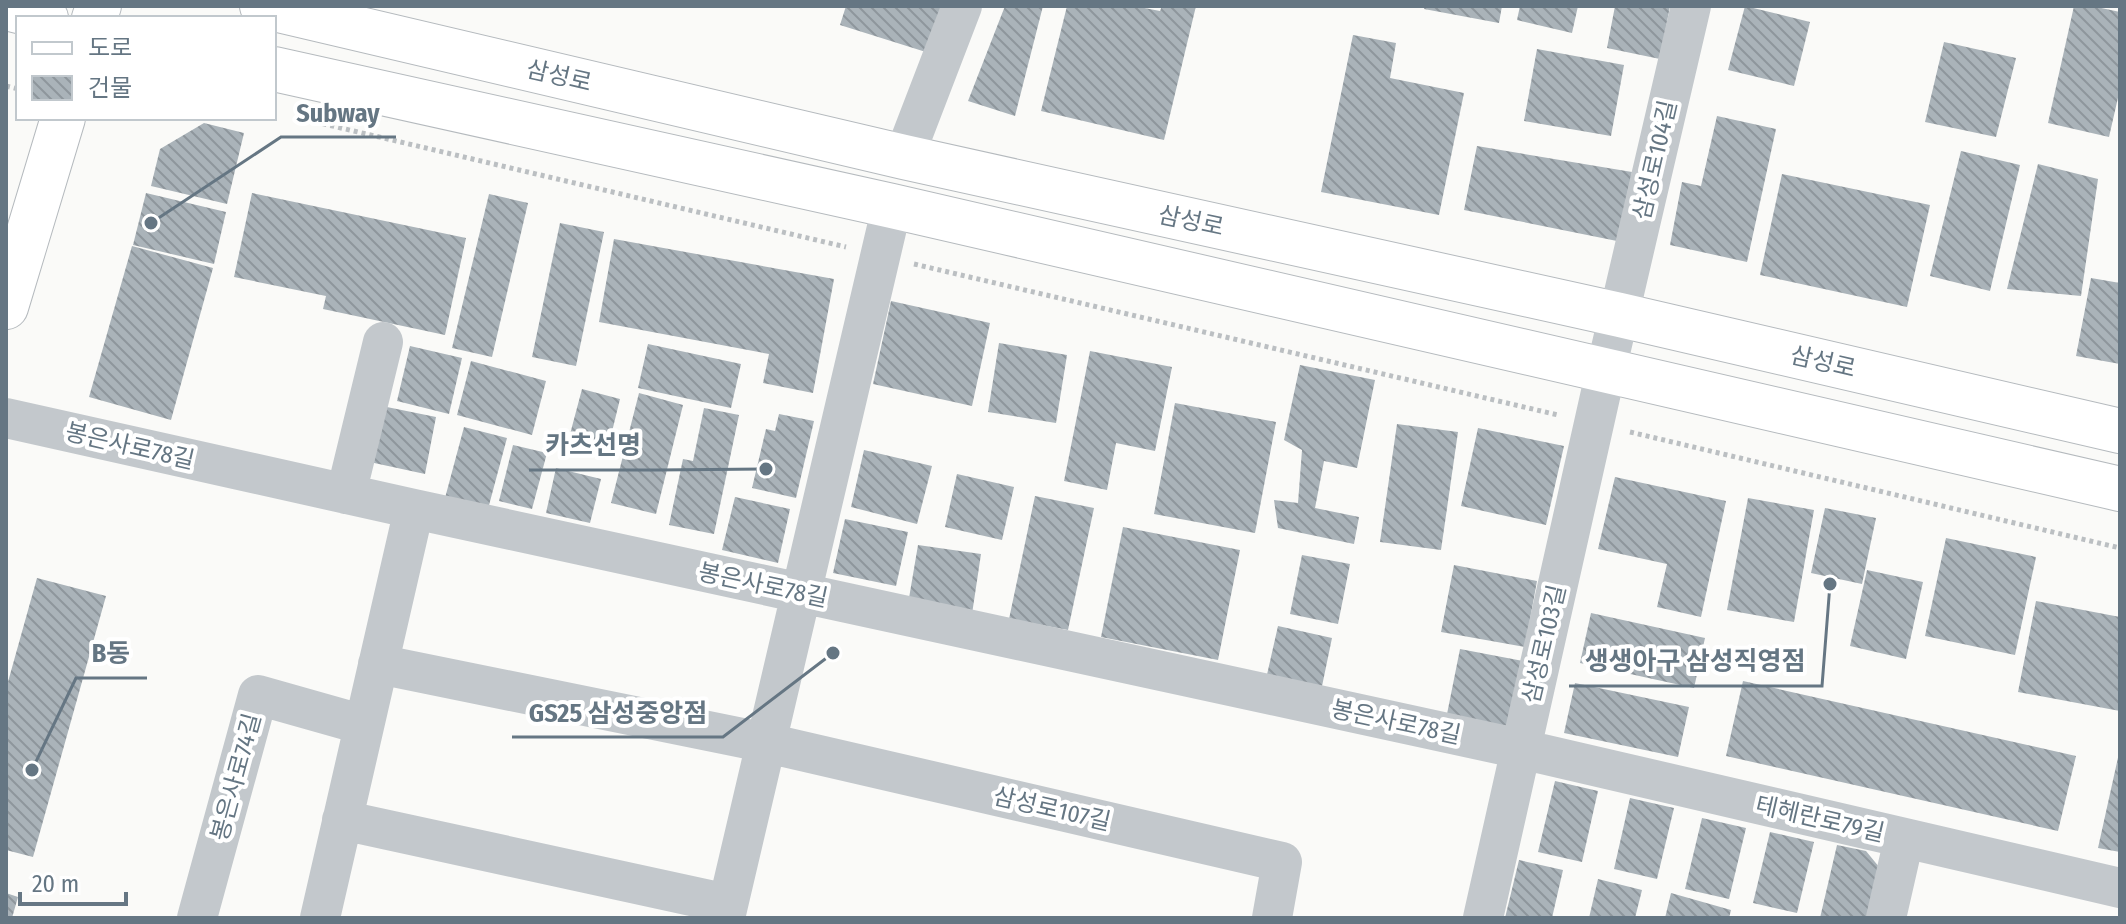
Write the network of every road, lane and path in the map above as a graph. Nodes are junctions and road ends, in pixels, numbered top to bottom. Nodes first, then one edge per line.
1 (262, 6) edge
2 (962, 6) edge
3 (1691, 6) edge
4 (6, 8) edge
5 (38, 16) edge
6 (276, 69) edge
7 (62, 120) edge
8 (305, 120) dead end
9 (904, 157) junction
10 (892, 206) junction
11 (880, 256) junction
12 (6, 307) edge
13 (1620, 315) junction
14 (383, 342) dead end
15 (1606, 370) junction
16 (6, 418) edge
17 (1594, 424) junction
18 (2120, 431) edge
19 (2120, 489) edge
20 (346, 494) junction
21 (414, 509) junction
22 (2120, 548) edge
23 (802, 593) junction
24 (378, 664) junction
25 (364, 725) junction
26 (767, 743) junction
27 (1521, 749) junction
28 (342, 820) junction
29 (1904, 839) junction
30 (2120, 888) edge
31 (726, 911) edge
32 (197, 918) edge
33 (320, 918) edge
34 (1272, 918) edge
35 (1483, 918) edge
36 (1886, 918) edge

1 - 9 main road, 삼성로
2 - 9 street
3 - 13 street, 삼성로104길
4 - 5 main road
6 - 10 main road
7 - 12 main road
8 - 11 path
9 - 13 main road, 삼성로
10 - 11 street
10 - 15 main road
11 - 17 path
11 - 23 street
13 - 15 street, 삼성로104길
13 - 18 main road, 삼성로
14 - 20 street
15 - 17 street, 삼성로103길
15 - 19 main road
16 - 20 street, 봉은사로78길
17 - 22 path
17 - 27 street, 삼성로103길
20 - 21 street, 봉은사로78길
21 - 23 street, 봉은사로78길
21 - 24 street
23 - 26 street
23 - 27 street, 봉은사로78길
24 - 25 street
24 - 26 street, 삼성로107길
25 - 28 street
25 - 32 street, 봉은사로74길
26 - 31 street
26 - 34 street, 삼성로107길
27 - 29 street, 테헤란로79길
27 - 35 street, 삼성로103길
28 - 31 street
28 - 33 street
29 - 30 street, 테헤란로79길
29 - 36 street

